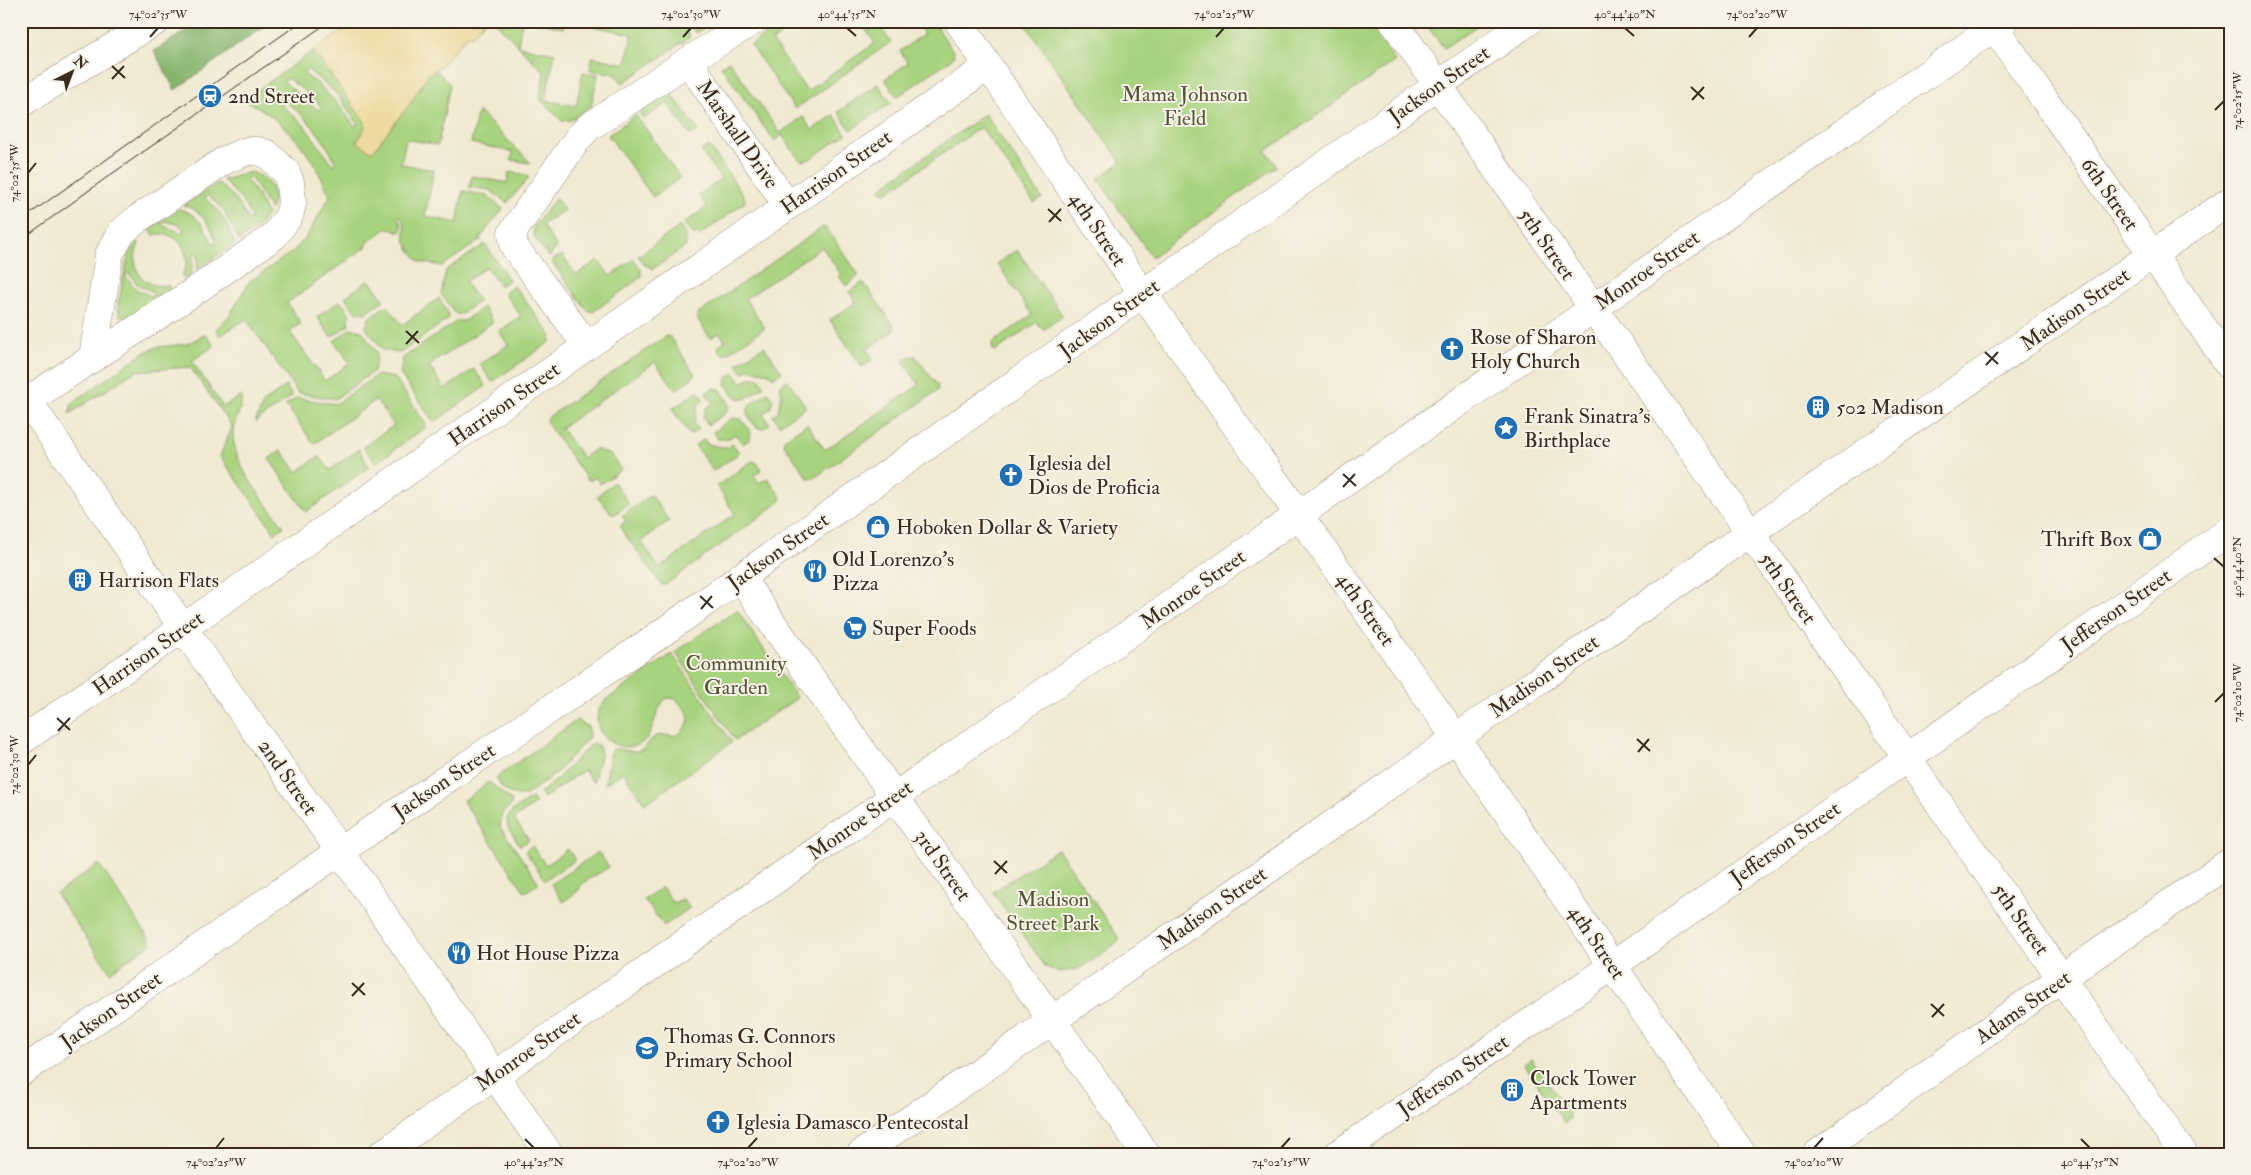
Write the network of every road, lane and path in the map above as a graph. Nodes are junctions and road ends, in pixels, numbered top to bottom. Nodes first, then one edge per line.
1 (156, 21) edge
2 (753, 21) edge
3 (958, 21) edge
4 (1393, 21) edge
5 (1528, 21) edge
6 (1996, 23) edge
7 (688, 61) junction
8 (987, 67) junction
9 (1437, 85) junction
10 (21, 104) edge
11 (2230, 201) edge
12 (788, 206) junction
13 (2153, 256) junction
14 (1143, 293) junction
15 (1592, 308) junction
16 (587, 346) junction
17 (92, 357) junction
18 (2230, 366) edge
19 (25, 403) edge
20 (1300, 514) junction
21 (2230, 530) edge
22 (1750, 533) junction
23 (740, 577) junction
24 (183, 628) junction
25 (1456, 738) junction
26 (21, 741) edge
27 (1908, 756) junction
28 (894, 797) junction
29 (340, 852) junction
30 (2230, 862) edge
31 (1613, 965) junction
32 (2062, 978) junction
33 (1053, 1020) junction
34 (21, 1072) edge
35 (493, 1075) junction
36 (382, 1154) edge
37 (549, 1154) edge
38 (861, 1154) edge
39 (1146, 1154) edge
40 (1338, 1154) edge
41 (1742, 1154) edge
42 (1817, 1154) edge
43 (2184, 1154) edge

1 - 10 street
2 - 7 street, Marshall Drive
3 - 8 street
4 - 9 street, 5th Street
5 - 9 street, Jackson Street
6 - 13 street, 6th Street
6 - 15 street, Monroe Street
7 - 12 street, Marshall Drive
7 - 16 street, Marshall Drive
8 - 12 street, Harrison Street
8 - 14 street, 4th Street
9 - 14 street, Jackson Street
9 - 15 street, 5th Street
11 - 13 street, Madison Street
12 - 16 street, Harrison Street
13 - 18 street, 6th Street
13 - 22 street, Madison Street
14 - 20 street, 4th Street
14 - 23 street, Jackson Street
15 - 20 street, Monroe Street
15 - 22 street, 5th Street
16 - 24 street, Harrison Street
17 - 17 street
17 - 19 street
19 - 24 street, 2nd Street
20 - 25 street, 4th Street
20 - 28 street, Monroe Street
21 - 27 street, Jefferson Street
22 - 25 street, Madison Street
22 - 27 street, 5th Street
23 - 28 street, 3rd Street
23 - 29 street, Jackson Street
24 - 26 street, Harrison Street
24 - 29 street, 2nd Street
25 - 31 street, 4th Street
25 - 33 street, Madison Street
27 - 31 street, Jefferson Street
27 - 32 street, 5th Street
28 - 33 street, 3rd Street
28 - 35 street, Monroe Street
29 - 34 street, Jackson Street
29 - 35 street, 2nd Street
30 - 32 street, Adams Street
31 - 40 street, Jefferson Street
31 - 41 street, 4th Street
32 - 42 street, Adams Street
32 - 43 street, 5th Street
33 - 38 street, Madison Street
33 - 39 street, 3rd Street
35 - 36 street, Monroe Street
35 - 37 street, 2nd Street

